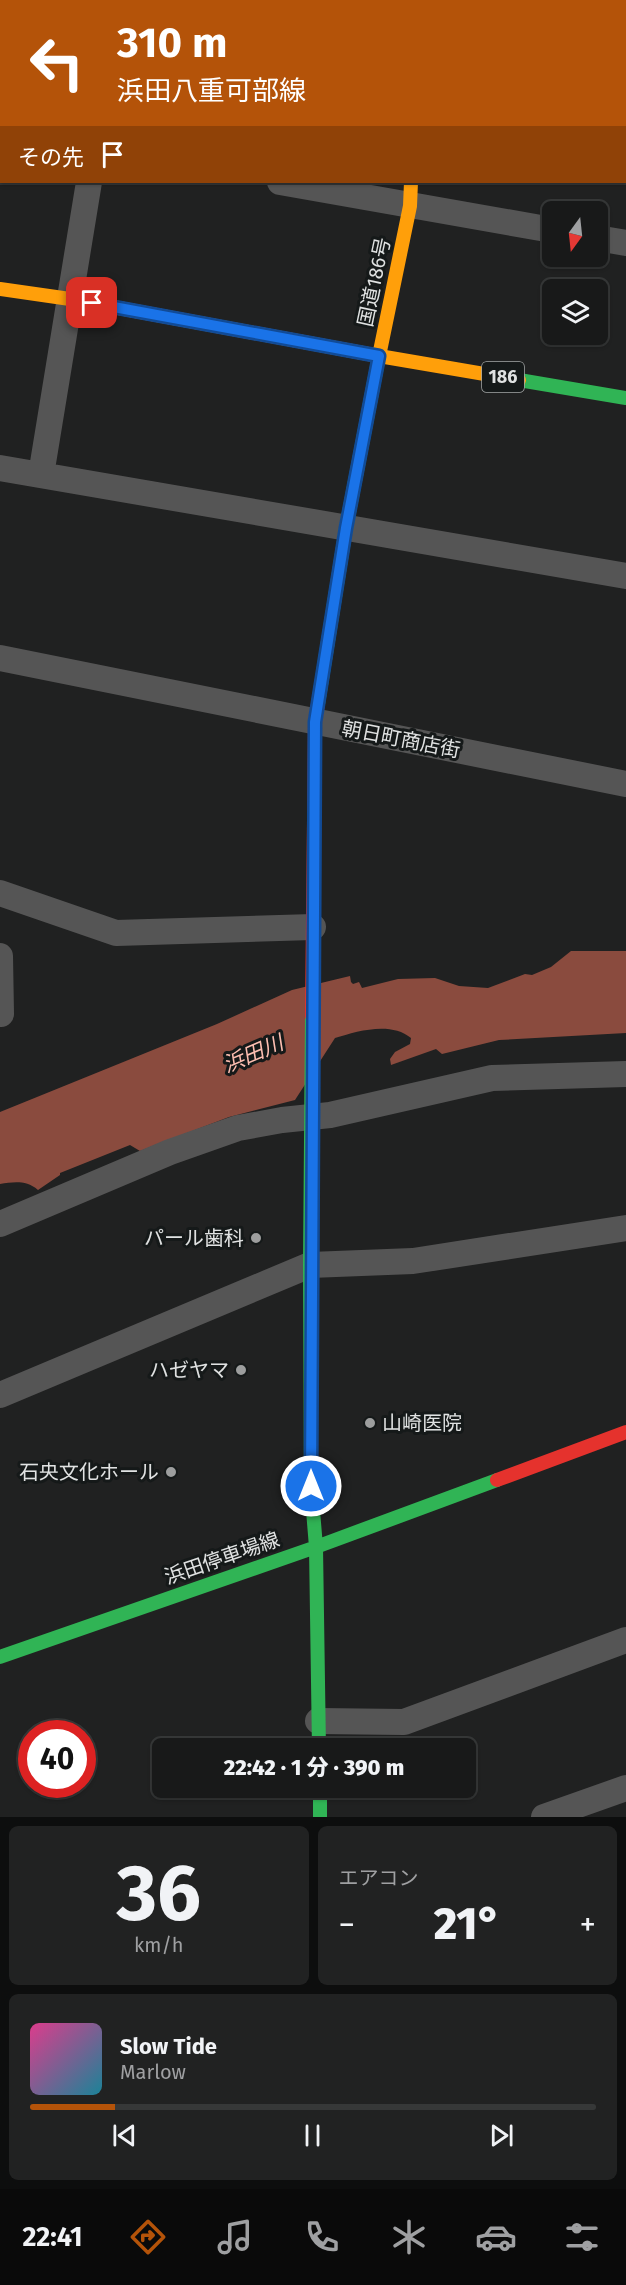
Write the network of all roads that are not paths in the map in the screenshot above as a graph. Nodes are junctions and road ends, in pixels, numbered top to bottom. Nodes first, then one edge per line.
1 (89, 183) edge
2 (291, 183) edge
3 (410, 194) edge
4 (542, 228) edge
5 (608, 240) edge
6 (626, 243) edge
7 (0, 289) edge
8 (70, 299) junction
9 (379, 356) junction
10 (626, 398) edge
11 (0, 468) edge
12 (41, 475) junction
13 (346, 528) junction
14 (626, 576) edge
15 (0, 658) edge
16 (315, 722) junction
17 (626, 784) edge
18 (0, 893) edge
19 (313, 927) junction
20 (0, 956) edge
21 (1, 1014) edge
22 (626, 1074) edge
23 (313, 1111) junction
24 (0, 1224) edge
25 (626, 1228) edge
26 (310, 1265) junction
27 (0, 1395) edge
28 (626, 1432) edge
29 (316, 1546) junction
30 (626, 1640) edge
31 (1, 1654) edge
32 (318, 1721) junction
33 (319, 1738) edge
34 (626, 1788) edge
35 (320, 1798) edge
36 (320, 1817) edge
37 (544, 1817) edge

1 - 8 street
2 - 3 street
3 - 4 street
3 - 9 main road, 国道186号
5 - 6 street
7 - 8 main road
8 - 9 main road
8 - 12 street
9 - 10 main road, 国道186号 / 186
9 - 13 main road
11 - 12 street
12 - 13 street
13 - 14 street
13 - 16 main road
15 - 16 street, 朝日町商店街
16 - 17 street, 朝日町商店街
16 - 19 main road
18 - 19 street
19 - 23 main road
20 - 21 street
22 - 23 street
23 - 24 street
23 - 26 main road
25 - 26 street
26 - 27 street
26 - 29 main road
28 - 29 main road, 浜田停車場線
29 - 31 main road, 浜田停車場線
29 - 32 main road
30 - 32 street
32 - 33 main road
34 - 37 street
35 - 36 main road

